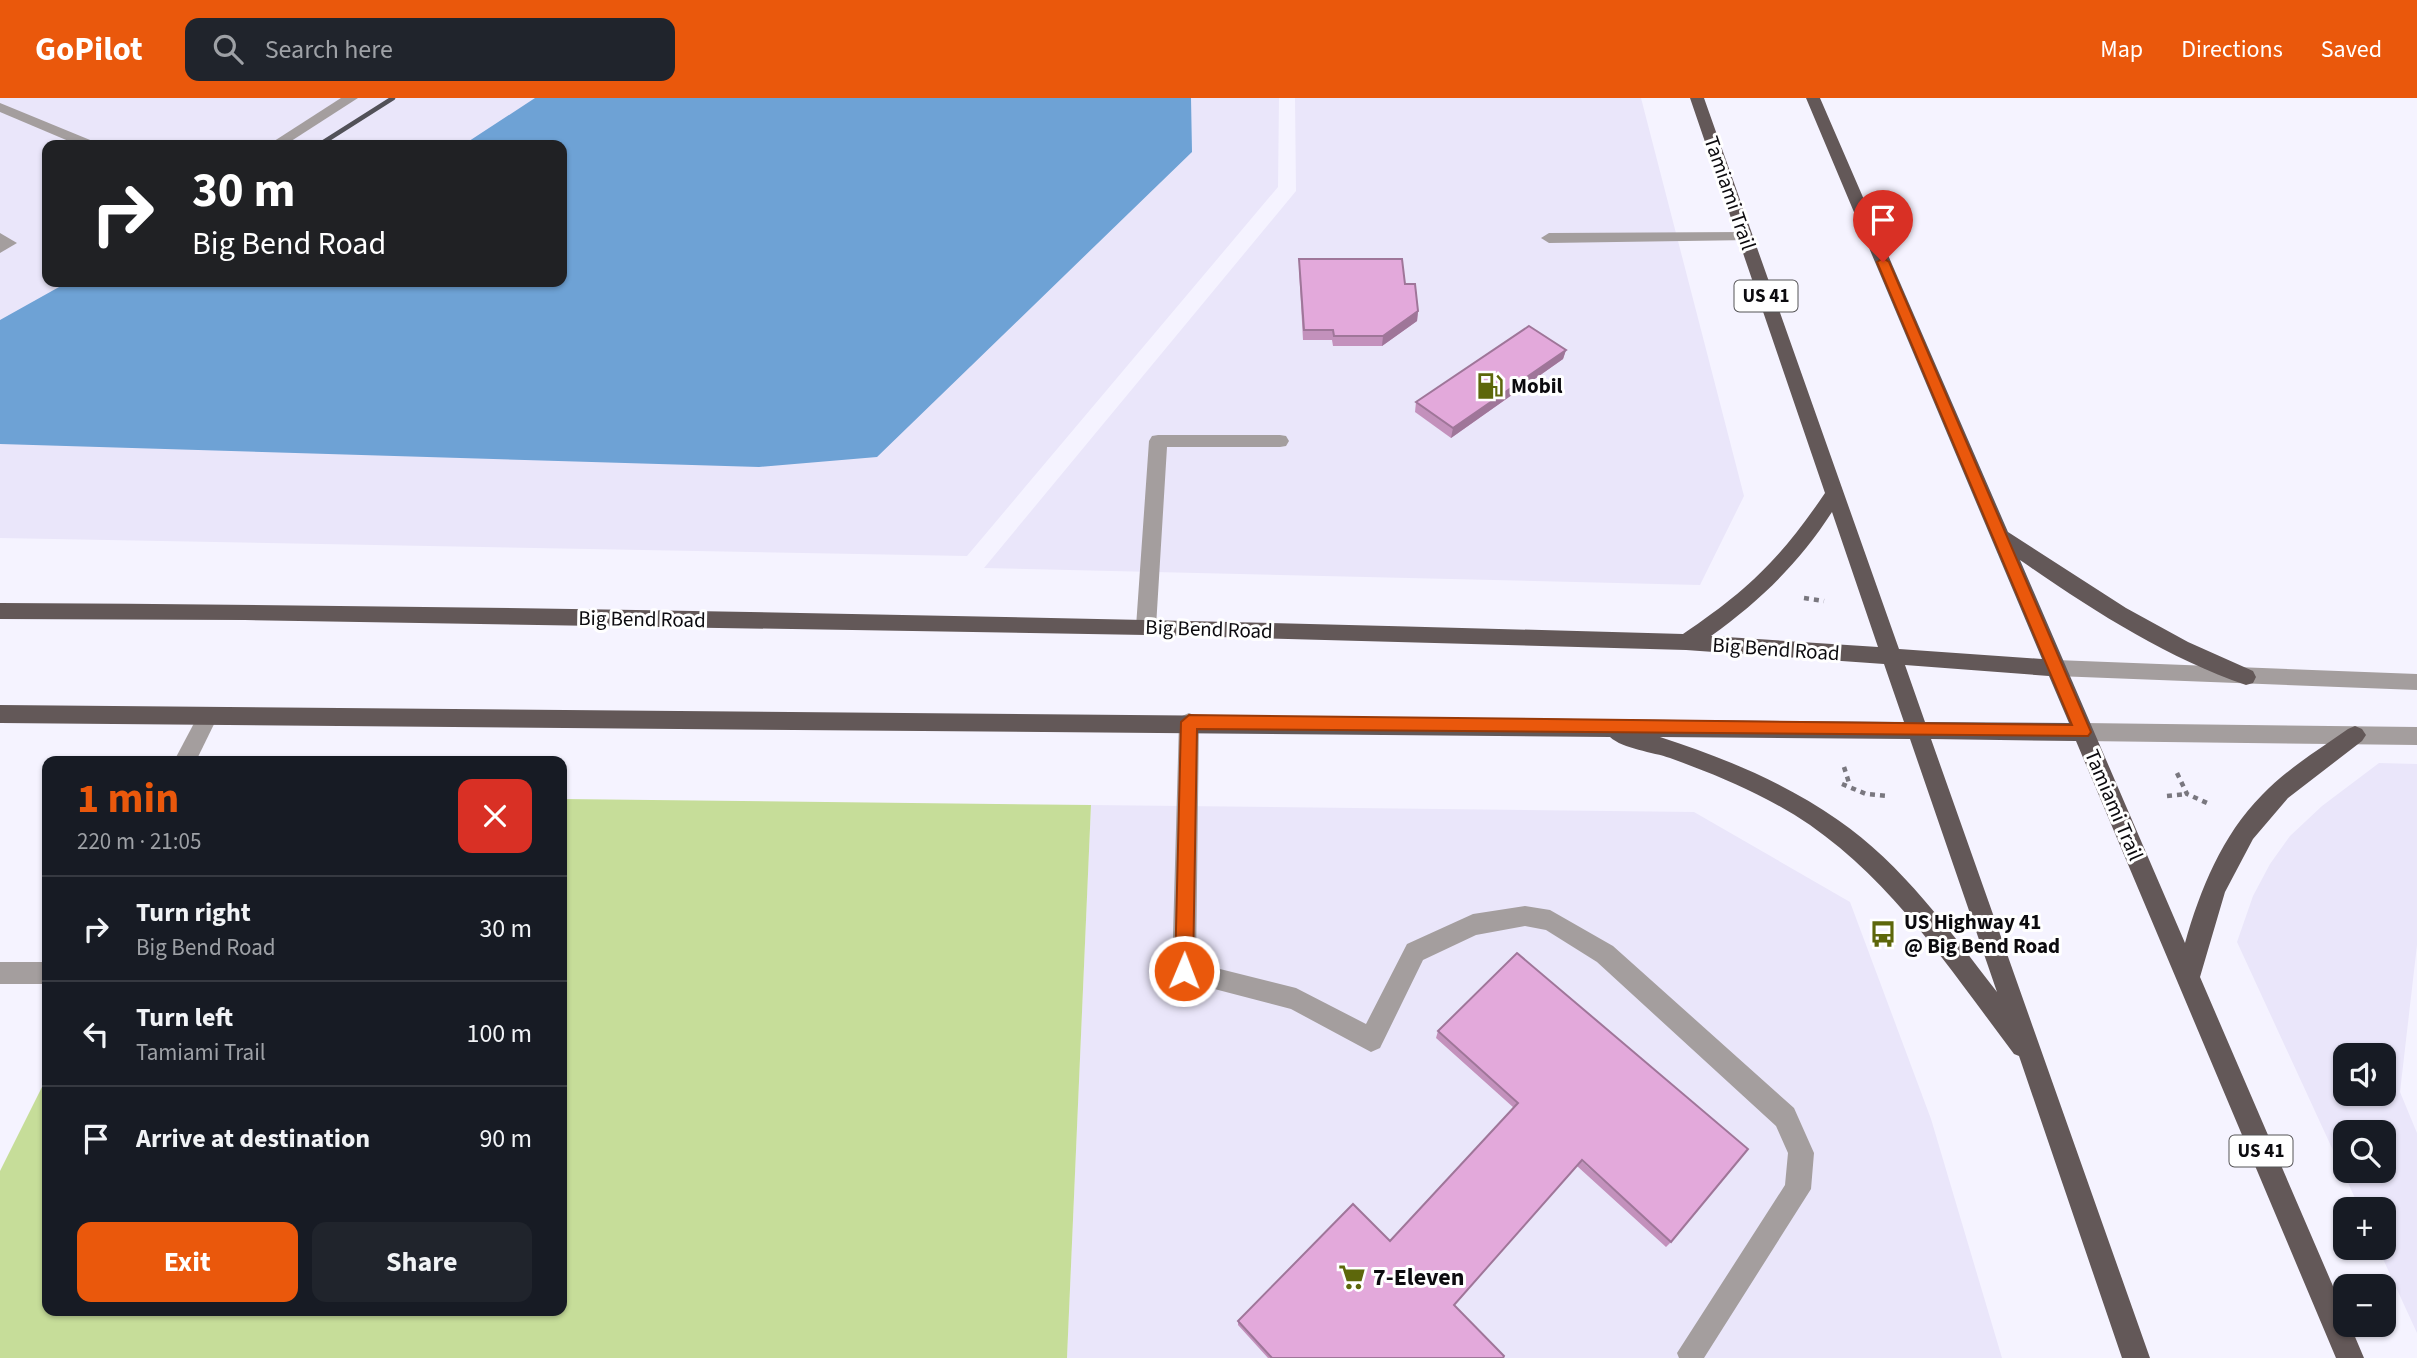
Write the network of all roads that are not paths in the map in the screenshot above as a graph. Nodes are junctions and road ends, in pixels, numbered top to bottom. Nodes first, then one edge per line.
1 (351, 98) edge
2 (1697, 98) edge
3 (1813, 98) edge
4 (0, 107) edge
5 (78, 140) edge
6 (283, 140) edge
7 (1745, 237) junction
8 (0, 238) edge
9 (1549, 238) dead end
10 (0, 248) edge
11 (1280, 441) dead end
12 (1834, 494) junction
13 (1998, 536) junction
14 (0, 611) edge
15 (1146, 627) junction
16 (1685, 642) junction
17 (1891, 657) junction
18 (2056, 668) junction
19 (2246, 677) junction
20 (2417, 682) edge
21 (0, 714) edge
22 (208, 716) junction
23 (1189, 722) junction
24 (1597, 726) junction
25 (1917, 729) junction
26 (2083, 732) junction
27 (2355, 735) junction
28 (2417, 736) edge
29 (188, 756) edge
30 (0, 973) edge
31 (42, 974) edge
32 (2187, 980) junction
33 (2035, 1061) junction
34 (1691, 1353) dead end
35 (2136, 1358) edge
36 (2350, 1358) edge

1 - 6 street
2 - 7 main road, Tamiami Trail / US 41
3 - 13 main road, Tamiami Trail / US 41
4 - 5 street
7 - 9 street
7 - 12 main road, Tamiami Trail / US 41
8 - 10 street
11 - 15 street
12 - 16 main road
12 - 17 main road, Tamiami Trail / US 41
13 - 18 main road, Tamiami Trail / US 41
13 - 19 main road
14 - 15 main road, Big Bend Road
15 - 16 main road, Big Bend Road
16 - 17 main road, Big Bend Road
17 - 18 main road, Big Bend Road
17 - 25 main road, Tamiami Trail / US 41
18 - 19 street, Big Bend Road
18 - 26 main road, Tamiami Trail / US 41
19 - 20 street, Big Bend Road
21 - 22 main road
22 - 23 main road
22 - 29 street
23 - 24 main road
23 - 34 street
24 - 25 main road
24 - 33 main road
25 - 26 main road
25 - 33 main road, Tamiami Trail / US 41
26 - 27 street
26 - 32 main road, Tamiami Trail / US 41
27 - 28 street
27 - 32 main road
30 - 31 street
32 - 36 main road, Tamiami Trail / US 41
33 - 35 main road, Tamiami Trail / US 41

